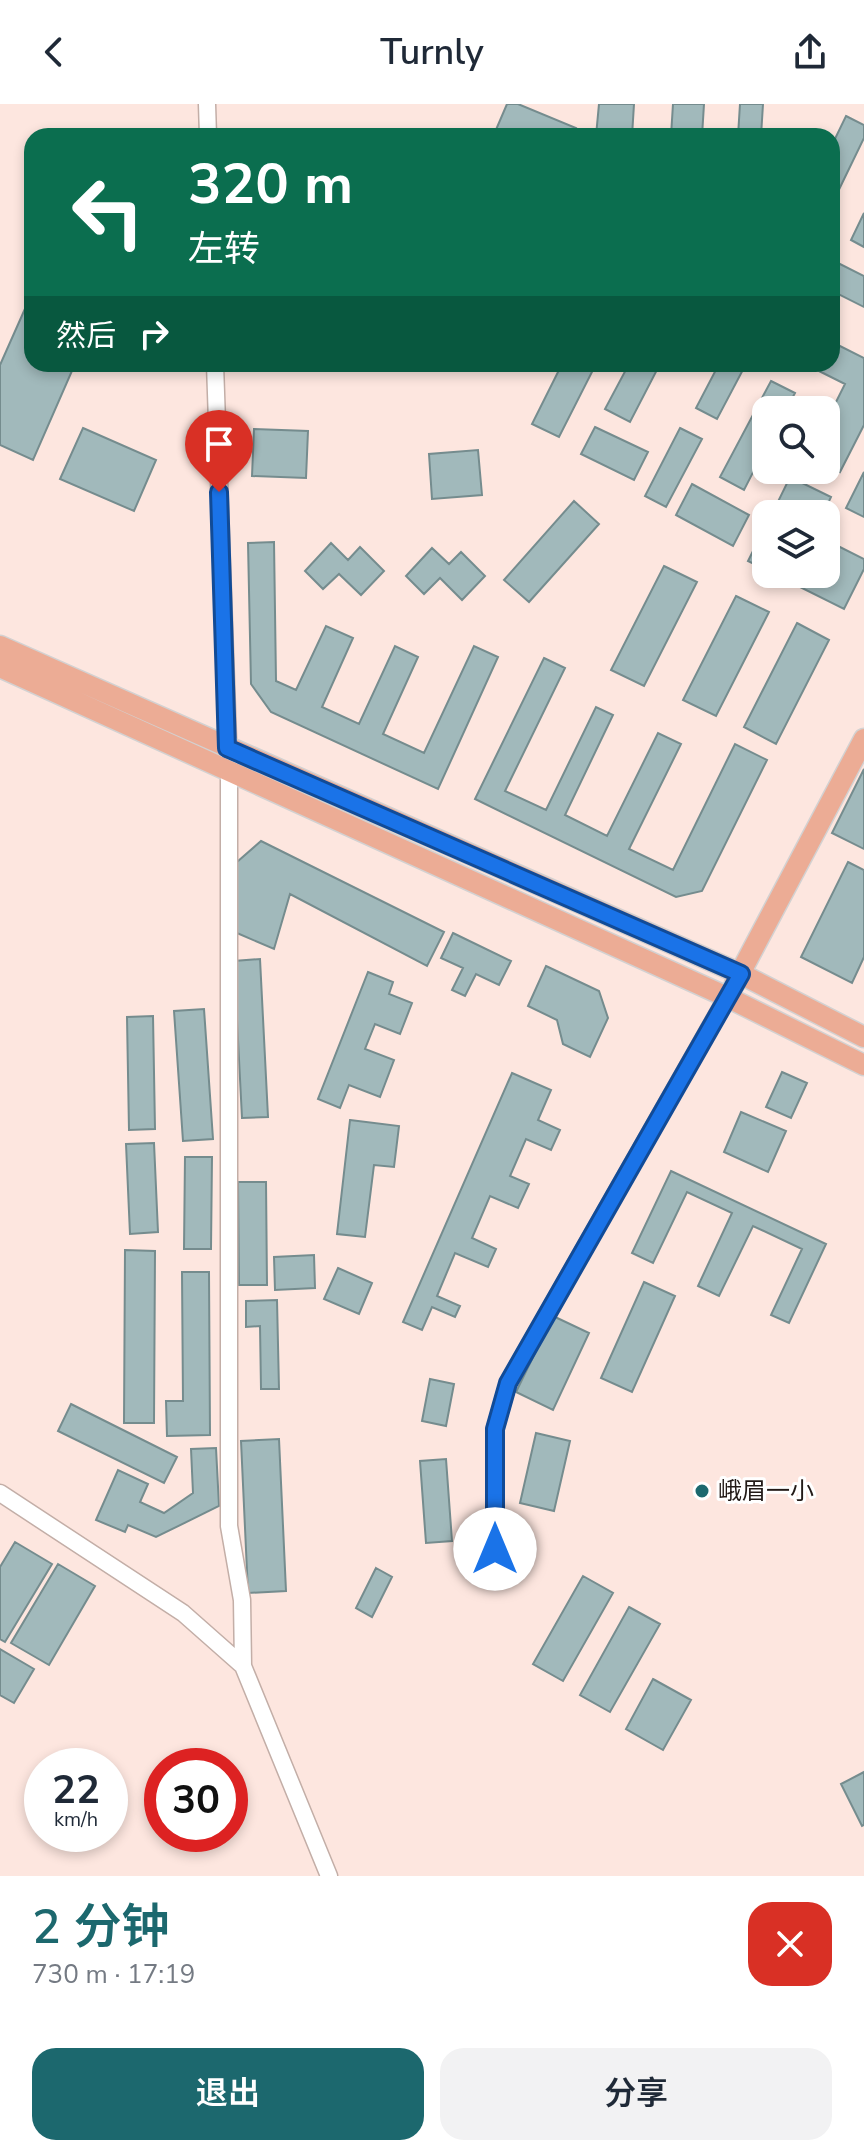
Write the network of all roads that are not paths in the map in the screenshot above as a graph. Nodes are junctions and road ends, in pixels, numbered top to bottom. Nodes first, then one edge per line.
1 (207, 104) edge
2 (208, 128) edge
3 (215, 372) edge
4 (0, 646) edge
5 (0, 667) edge
6 (864, 739) edge
7 (227, 748) junction
8 (229, 770) junction
9 (741, 974) junction
10 (727, 997) junction
11 (864, 1037) edge
12 (864, 1065) edge
13 (0, 1493) edge
14 (495, 1549) dead end
15 (243, 1666) junction
16 (329, 1876) edge

1 - 2 street
3 - 7 street
4 - 7 main road
5 - 8 main road
6 - 9 main road
7 - 8 street
7 - 9 main road
8 - 10 main road
8 - 15 street
9 - 10 main road
9 - 11 main road
10 - 12 main road
10 - 14 street
13 - 15 street
15 - 16 street

